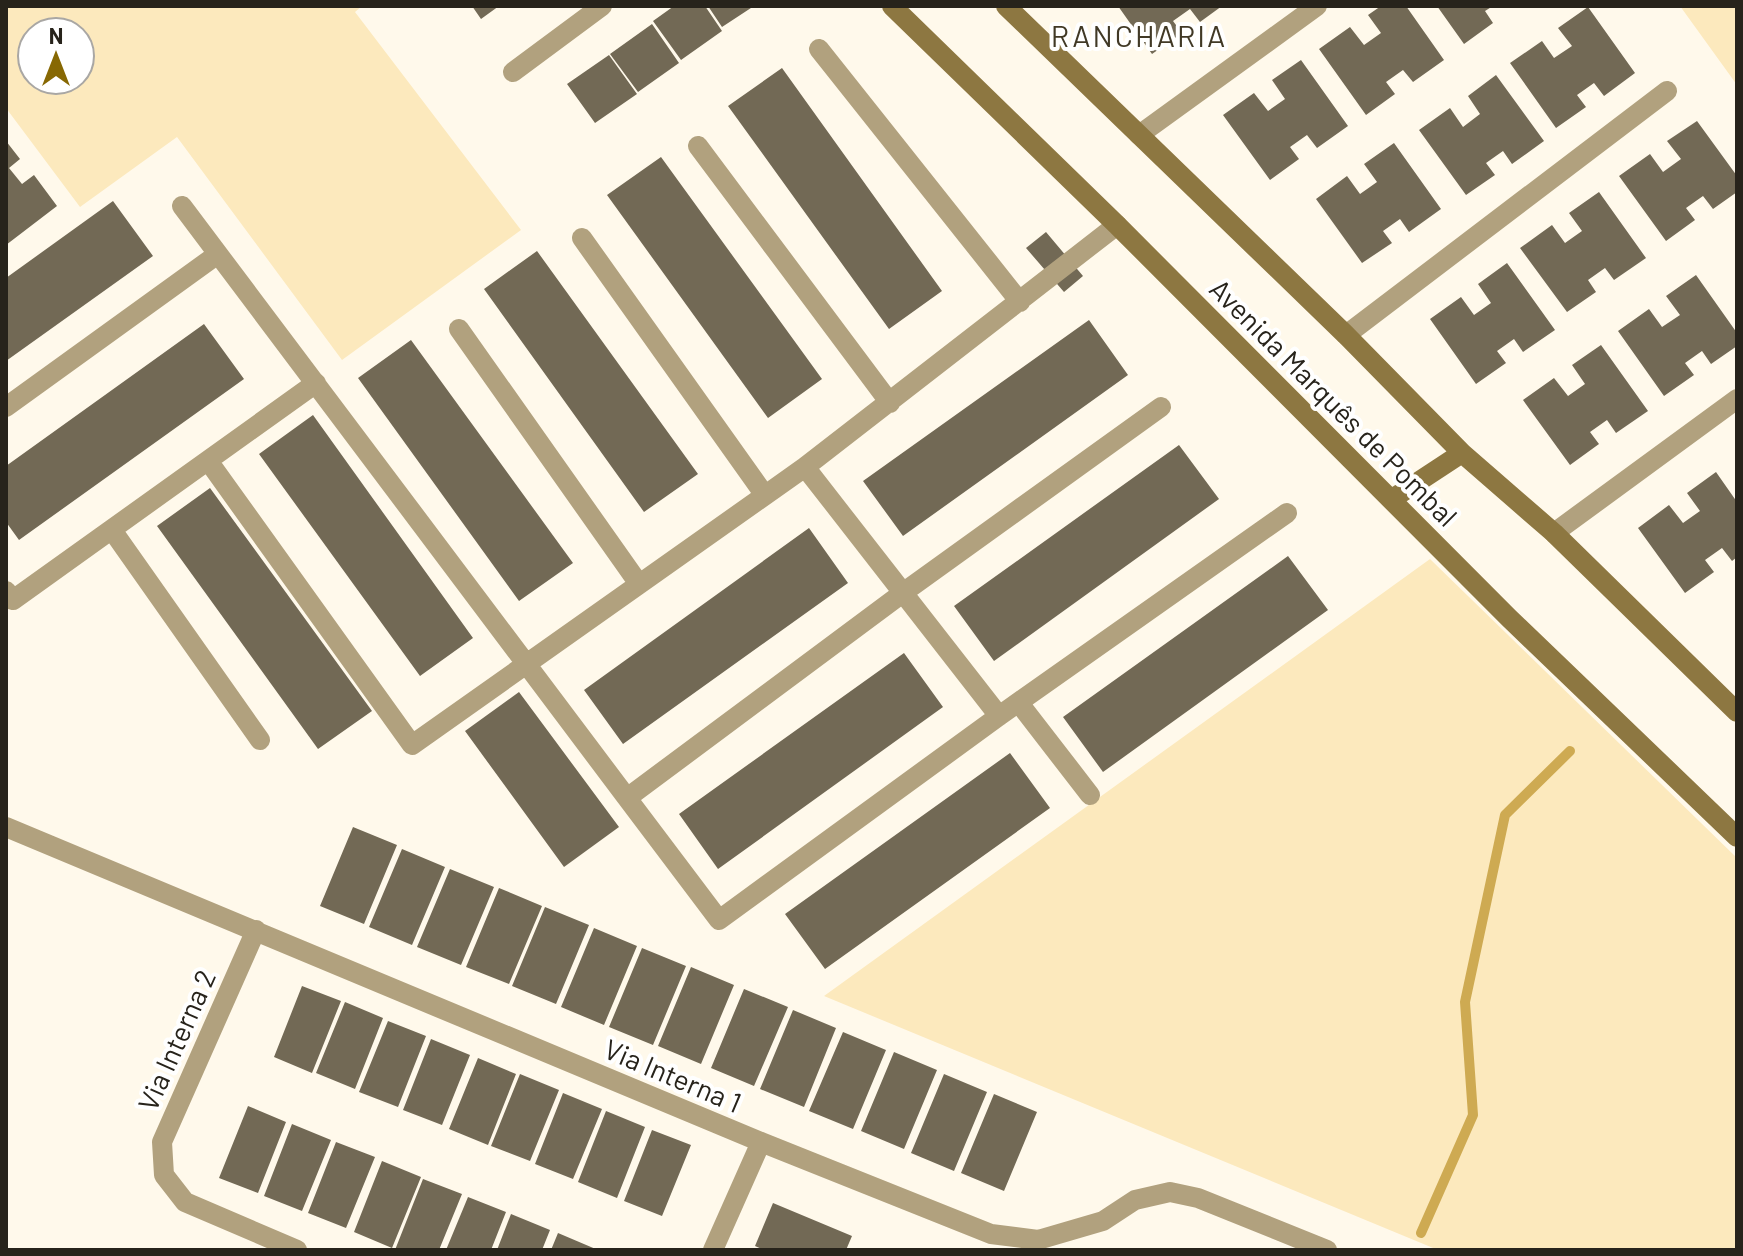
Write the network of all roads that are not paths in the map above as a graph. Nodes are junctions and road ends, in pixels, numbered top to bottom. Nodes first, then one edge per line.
1 (602, 6) edge
2 (892, 6) edge
3 (1006, 6) edge
4 (1317, 6) edge
5 (819, 49) dead end
6 (513, 72) dead end
7 (1667, 91) dead end
8 (1139, 135) junction
9 (698, 146) dead end
10 (182, 206) dead end
11 (1117, 225) junction
12 (582, 238) dead end
13 (218, 254) junction
14 (1020, 302) junction
15 (459, 329) dead end
16 (1346, 335) junction
17 (316, 383) junction
18 (1737, 399) edge
19 (890, 403) junction
20 (6, 407) edge
21 (1161, 407) dead end
22 (1462, 453) junction
23 (209, 462) junction
24 (805, 467) junction
25 (764, 494) junction
26 (1392, 499) junction
27 (1287, 513) dead end
28 (112, 530) junction
29 (1554, 533) junction
30 (639, 584) junction
31 (6, 591) edge
32 (904, 592) junction
33 (526, 662) junction
34 (1019, 703) junction
35 (1737, 712) edge
36 (999, 716) junction
37 (260, 740) dead end
38 (1090, 795) dead end
39 (627, 798) junction
40 (6, 827) edge
41 (1737, 837) edge
42 (256, 930) junction
43 (761, 1142) junction
44 (297, 1250) edge
45 (713, 1250) edge
46 (1327, 1250) edge

1 - 6 street
2 - 11 main road, Avenida Marquês de Pombal
3 - 8 main road, Avenida Marquês de Pombal
4 - 8 street
5 - 14 street
7 - 16 street
8 - 16 main road, Avenida Marquês de Pombal
9 - 19 street
10 - 13 street
11 - 14 street
11 - 26 main road, Avenida Marquês de Pombal
12 - 25 street
13 - 17 street
13 - 20 street
14 - 19 street
15 - 30 street
16 - 22 main road, Avenida Marquês de Pombal
17 - 23 street
17 - 33 street
18 - 29 street
19 - 24 street
21 - 32 street
22 - 26 main road
22 - 29 main road, Avenida Marquês de Pombal
23 - 28 street
23 - 33 street
24 - 25 street
24 - 32 street
25 - 30 street
26 - 41 main road, Avenida Marquês de Pombal
27 - 34 street
28 - 31 street
28 - 37 street
29 - 35 main road, Avenida Marquês de Pombal
30 - 33 street
32 - 36 street
32 - 39 street
33 - 39 street
34 - 36 street
34 - 38 street
36 - 39 street
40 - 42 street, Via Interna 1
42 - 43 street, Via Interna 1
42 - 44 street, Via Interna 2
43 - 45 street
43 - 46 street, Via Interna 1

